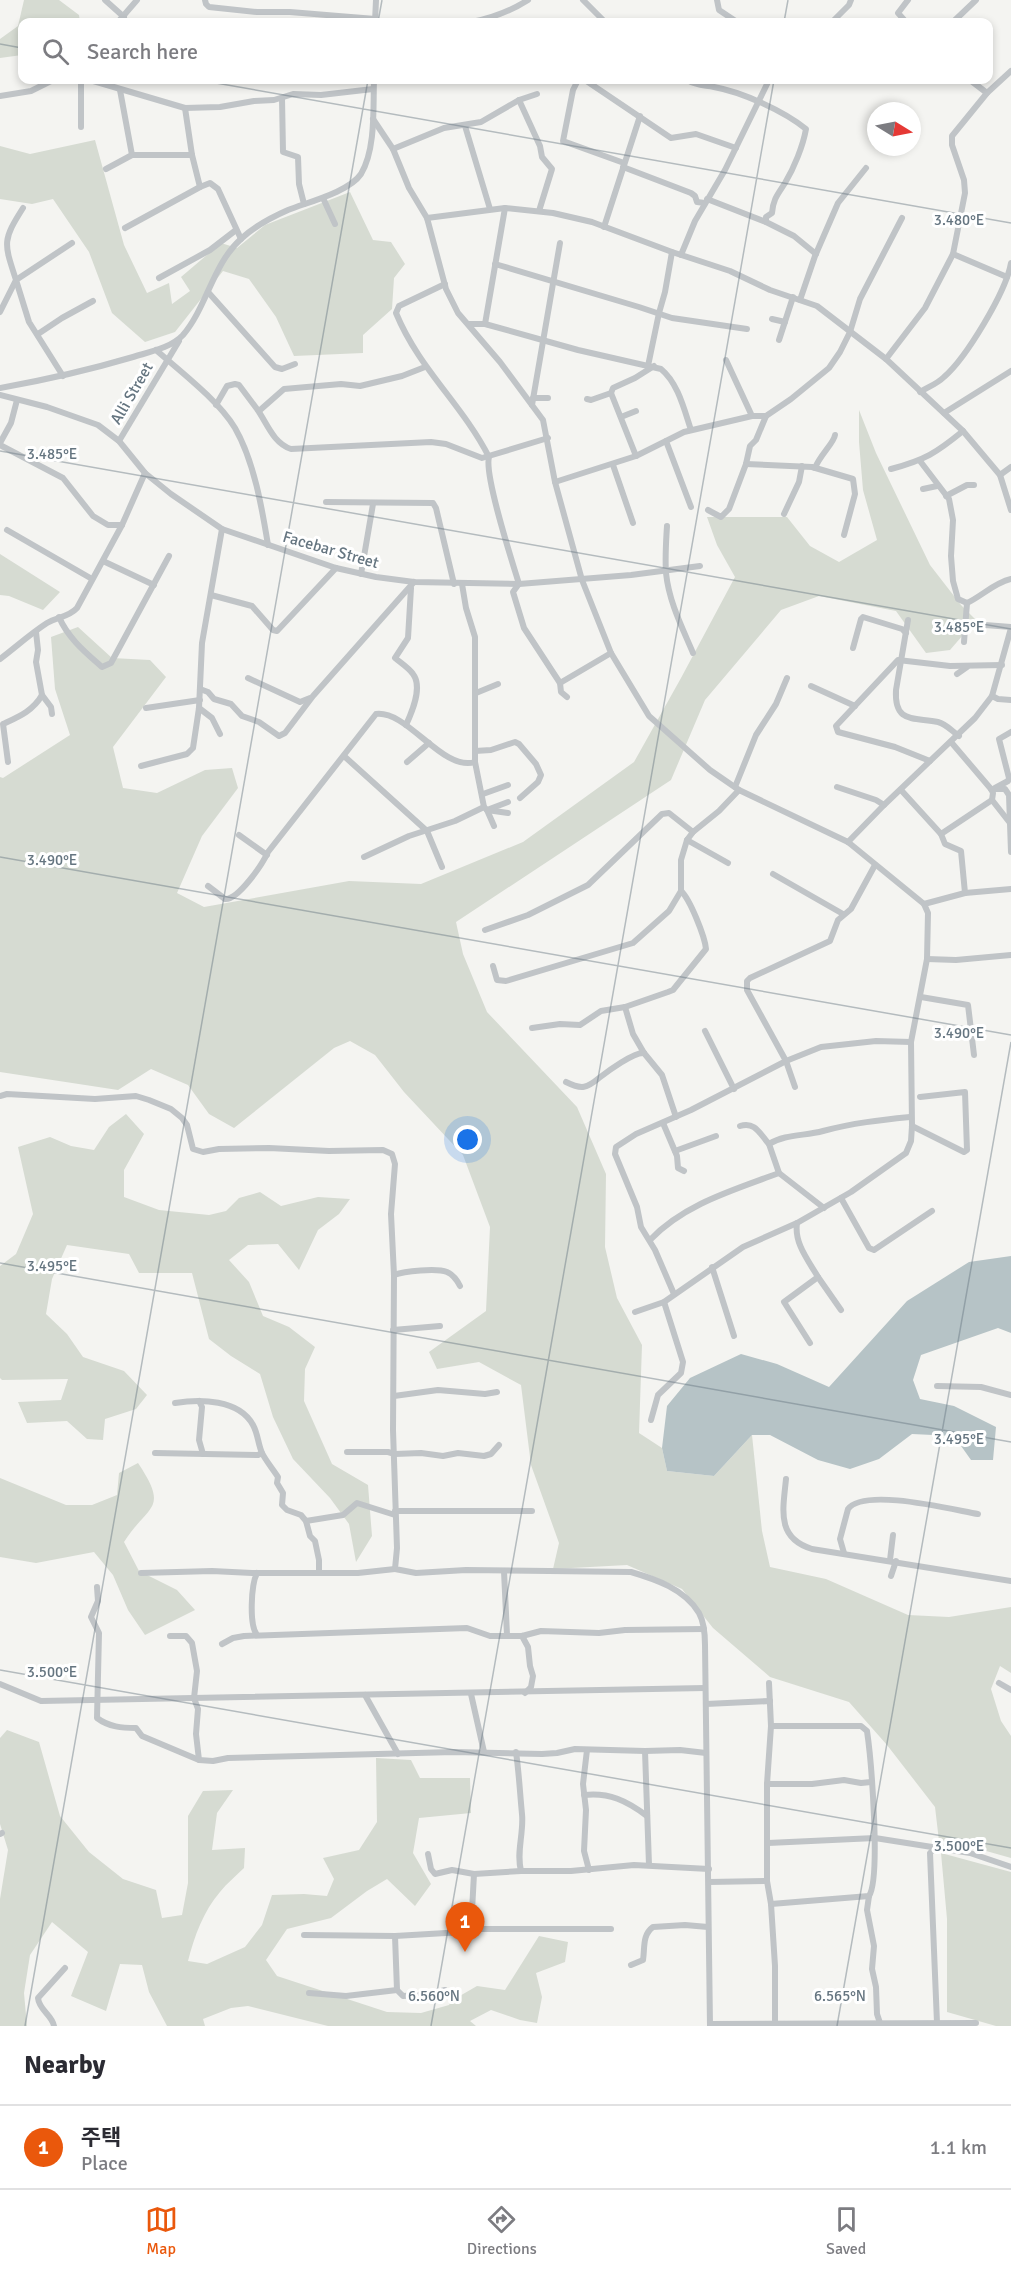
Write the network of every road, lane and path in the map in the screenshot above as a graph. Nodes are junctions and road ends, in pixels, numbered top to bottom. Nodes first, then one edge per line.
1 (105, 0) edge
2 (137, 0) edge
3 (205, 0) edge
4 (376, 0) edge
5 (528, 0) edge
6 (583, 0) edge
7 (717, 0) edge
8 (851, 0) edge
9 (908, 0) edge
10 (976, 0) edge
11 (124, 16) joint
12 (347, 18) edge
13 (375, 18) edge
14 (487, 18) edge
15 (601, 18) edge
16 (731, 18) edge
17 (836, 18) edge
18 (902, 18) edge
19 (957, 18) edge
20 (1011, 70) edge
21 (45, 84) edge
22 (81, 84) edge
23 (102, 84) edge
24 (374, 84) edge
25 (576, 84) edge
26 (591, 84) edge
27 (697, 84) edge
28 (767, 84) edge
29 (975, 84) edge
30 (373, 89) junction
31 (120, 90) junction
32 (987, 93) junction
33 (537, 94) dead end
34 (0, 96) edge
35 (282, 98) junction
36 (519, 100) junction
37 (758, 102) junction
38 (185, 108) junction
39 (640, 116) junction
40 (374, 119) junction
41 (465, 126) junction
42 (81, 127) dead end
43 (736, 148) junction
44 (393, 149) junction
45 (132, 155) junction
46 (192, 155) junction
47 (623, 165) junction
48 (866, 168) dead end
49 (106, 170) dead end
50 (200, 187) junction
51 (323, 198) junction
52 (706, 201) junction
53 (304, 204) junction
54 (23, 208) dead end
55 (505, 208) junction
56 (490, 209) junction
57 (539, 211) junction
58 (427, 218) junction
59 (902, 218) dead end
60 (766, 222) junction
61 (335, 224) dead end
62 (604, 227) junction
63 (124, 228) dead end
64 (236, 230) junction
65 (241, 239) junction
66 (72, 243) dead end
67 (560, 243) dead end
68 (672, 252) junction
69 (816, 254) junction
70 (953, 254) junction
71 (681, 255) junction
72 (495, 264) junction
73 (1011, 267) edge
74 (159, 278) dead end
75 (1007, 278) junction
76 (16, 280) junction
77 (552, 282) junction
78 (444, 284) junction
79 (208, 292) junction
80 (793, 297) junction
81 (800, 300) junction
82 (93, 302) dead end
83 (0, 312) edge
84 (659, 313) junction
85 (772, 319) dead end
86 (785, 322) junction
87 (468, 324) junction
88 (485, 324) junction
89 (747, 329) dead end
90 (850, 332) junction
91 (38, 334) junction
92 (182, 336) junction
93 (542, 340) junction
94 (779, 340) dead end
95 (156, 350) junction
96 (166, 359) junction
97 (886, 359) junction
98 (726, 360) dead end
99 (295, 364) dead end
100 (651, 366) junction
101 (425, 367) junction
102 (1011, 371) edge
103 (63, 376) junction
104 (0, 388) edge
105 (920, 392) junction
106 (611, 393) junction
107 (0, 395) edge
108 (548, 398) dead end
109 (586, 399) dead end
110 (17, 400) junction
111 (532, 401) junction
112 (216, 405) junction
113 (258, 411) junction
114 (636, 411) dead end
115 (944, 413) junction
116 (766, 416) junction
117 (621, 417) junction
118 (752, 417) junction
119 (691, 430) junction
120 (963, 431) junction
121 (835, 435) dead end
122 (548, 438) junction
123 (119, 441) junction
124 (666, 441) junction
125 (0, 444) edge
126 (636, 456) junction
127 (489, 457) junction
128 (920, 461) junction
129 (746, 464) junction
130 (613, 465) junction
131 (802, 466) junction
132 (1011, 467) edge
133 (815, 468) junction
134 (891, 469) dead end
135 (146, 472) junction
136 (1000, 475) junction
137 (555, 482) junction
138 (974, 485) dead end
139 (938, 486) junction
140 (922, 489) dead end
141 (946, 496) junction
142 (326, 502) dead end
143 (373, 504) junction
144 (691, 507) dead end
145 (708, 510) dead end
146 (1011, 510) edge
147 (784, 514) dead end
148 (633, 523) dead end
149 (122, 525) junction
150 (666, 526) dead end
151 (222, 529) junction
152 (7, 530) dead end
153 (844, 535) dead end
154 (268, 545) junction
155 (170, 556) dead end
156 (103, 561) junction
157 (700, 566) dead end
158 (336, 568) junction
159 (666, 572) junction
160 (361, 574) junction
161 (92, 579) junction
162 (1011, 579) edge
163 (582, 580) junction
164 (454, 584) junction
165 (462, 584) junction
166 (519, 584) junction
167 (154, 585) junction
168 (413, 585) junction
169 (211, 595) junction
170 (967, 603) junction
171 (59, 616) junction
172 (908, 620) dead end
173 (985, 625) dead end
174 (1011, 628) edge
175 (36, 632) junction
176 (906, 633) junction
177 (964, 642) dead end
178 (853, 648) dead end
179 (611, 653) junction
180 (693, 653) dead end
181 (0, 658) edge
182 (903, 660) junction
183 (1002, 665) junction
184 (967, 667) junction
185 (957, 674) dead end
186 (248, 678) dead end
187 (787, 678) dead end
188 (560, 682) junction
189 (498, 684) dead end
190 (811, 686) dead end
191 (201, 689) junction
192 (476, 693) junction
193 (42, 695) junction
194 (313, 696) junction
195 (992, 696) junction
196 (567, 697) dead end
197 (1011, 700) edge
198 (199, 704) junction
199 (855, 706) junction
200 (146, 708) dead end
201 (52, 714) dead end
202 (406, 725) junction
203 (1011, 732) edge
204 (220, 734) dead end
205 (958, 736) junction
206 (951, 742) junction
207 (429, 743) junction
208 (475, 751) junction
209 (344, 756) junction
210 (930, 761) junction
211 (8, 762) dead end
212 (406, 762) dead end
213 (475, 762) junction
214 (141, 766) dead end
215 (508, 785) dead end
216 (837, 787) dead end
217 (737, 788) junction
218 (993, 789) junction
219 (901, 790) junction
220 (483, 794) junction
221 (520, 798) dead end
222 (992, 800) junction
223 (508, 802) dead end
224 (884, 805) junction
225 (485, 808) junction
226 (508, 813) dead end
227 (1010, 823) edge
228 (494, 826) dead end
229 (427, 831) junction
230 (693, 831) junction
231 (941, 834) junction
232 (239, 835) dead end
233 (687, 840) junction
234 (848, 842) junction
235 (1011, 852) edge
236 (267, 855) junction
237 (364, 857) dead end
238 (728, 863) dead end
239 (875, 865) junction
240 (442, 867) dead end
241 (773, 874) dead end
242 (208, 886) dead end
243 (1011, 889) edge
244 (681, 891) junction
245 (965, 893) junction
246 (924, 904) junction
247 (843, 914) junction
248 (485, 930) dead end
249 (1011, 955) edge
250 (927, 959) junction
251 (493, 966) dead end
252 (921, 997) junction
253 (625, 1007) junction
254 (532, 1028) dead end
255 (705, 1031) dead end
256 (910, 1042) junction
257 (641, 1051) junction
258 (974, 1055) dead end
259 (786, 1061) junction
260 (566, 1082) dead end
261 (795, 1087) dead end
262 (734, 1089) junction
263 (0, 1096) edge
264 (920, 1097) dead end
265 (676, 1117) junction
266 (910, 1117) junction
267 (663, 1123) junction
268 (740, 1126) dead end
269 (912, 1126) junction
270 (716, 1136) dead end
271 (769, 1144) junction
272 (675, 1150) junction
273 (684, 1171) dead end
274 (779, 1173) junction
275 (841, 1198) junction
276 (824, 1208) junction
277 (932, 1211) dead end
278 (797, 1223) junction
279 (650, 1240) junction
280 (712, 1267) junction
281 (394, 1275) junction
282 (818, 1277) junction
283 (460, 1286) dead end
284 (674, 1294) junction
285 (664, 1302) junction
286 (841, 1310) dead end
287 (635, 1312) dead end
288 (440, 1326) dead end
289 (393, 1330) junction
290 (734, 1336) dead end
291 (810, 1343) dead end
292 (937, 1386) dead end
293 (497, 1392) dead end
294 (1011, 1395) edge
295 (394, 1396) junction
296 (199, 1401) junction
297 (175, 1403) dead end
298 (651, 1420) dead end
299 (499, 1445) dead end
300 (347, 1452) dead end
301 (262, 1453) junction
302 (155, 1454) dead end
303 (203, 1454) junction
304 (395, 1454) junction
305 (786, 1479) dead end
306 (532, 1511) dead end
307 (395, 1513) junction
308 (978, 1514) dead end
309 (306, 1521) junction
310 (893, 1535) dead end
311 (844, 1553) junction
312 (893, 1560) junction
313 (395, 1569) junction
314 (504, 1571) junction
315 (319, 1572) junction
316 (141, 1573) dead end
317 (257, 1573) junction
318 (891, 1576) dead end
319 (1011, 1581) edge
320 (97, 1587) dead end
321 (252, 1628) junction
322 (704, 1629) junction
323 (257, 1635) junction
324 (507, 1635) junction
325 (170, 1636) dead end
326 (244, 1636) junction
327 (522, 1636) junction
328 (222, 1644) dead end
329 (769, 1683) dead end
330 (999, 1683) dead end
331 (0, 1684) edge
332 (705, 1688) junction
333 (1011, 1690) edge
334 (525, 1693) junction
335 (471, 1694) junction
336 (365, 1695) junction
337 (194, 1698) junction
338 (98, 1700) junction
339 (770, 1701) junction
340 (706, 1704) junction
341 (771, 1726) junction
342 (586, 1750) junction
343 (645, 1751) junction
344 (483, 1752) junction
345 (516, 1752) junction
346 (706, 1752) junction
347 (398, 1754) junction
348 (199, 1760) junction
349 (871, 1782) junction
350 (767, 1784) junction
351 (584, 1796) junction
352 (647, 1816) junction
353 (875, 1838) junction
354 (768, 1843) junction
355 (936, 1847) junction
356 (428, 1854) dead end
357 (649, 1866) junction
358 (1011, 1868) edge
359 (709, 1869) junction
360 (589, 1870) junction
361 (521, 1871) junction
362 (474, 1874) junction
363 (767, 1881) junction
364 (709, 1882) junction
365 (869, 1896) junction
366 (771, 1904) junction
367 (708, 1927) junction
368 (471, 1929) junction
369 (611, 1929) dead end
370 (304, 1935) dead end
371 (395, 1936) junction
372 (631, 1965) dead end
373 (65, 1968) dead end
374 (397, 1990) junction
375 (445, 1990) dead end
376 (309, 1993) dead end
377 (880, 2023) junction
378 (937, 2023) junction
379 (976, 2023) dead end
380 (775, 2024) junction
381 (710, 2025) edge
382 (801, 2025) edge
383 (866, 2025) edge
384 (54, 2026) edge

1 - 11 street
2 - 11 street
3 - 12 street
4 - 13 street
5 - 14 street
6 - 15 street
7 - 16 street
8 - 17 street
9 - 18 street
10 - 19 street
20 - 32 street
21 - 34 street
22 - 42 street
23 - 31 street
24 - 30 street
25 - 47 street
26 - 39 street
27 - 37 street
28 - 37 street
29 - 32 street
30 - 35 street
30 - 40 street
31 - 38 street
31 - 45 street
32 - 70 street
33 - 36 street
35 - 38 street
35 - 53 street
36 - 41 street
36 - 57 street
37 - 43 street
37 - 60 street
38 - 46 street
39 - 43 street
39 - 47 street
40 - 44 street
40 - 51 street
41 - 44 street
41 - 56 street
43 - 52 street
44 - 58 street
45 - 46 street
45 - 49 street
46 - 50 street
47 - 52 street
47 - 62 street
48 - 69 street
50 - 63 street
50 - 64 street
51 - 53 street
51 - 61 street
52 - 60 street
52 - 71 street
53 - 65 street
54 - 76 street
55 - 56 street
55 - 57 street
55 - 72 street
56 - 58 street
57 - 62 street
58 - 78 street
59 - 90 street
60 - 69 street
62 - 68 street
64 - 65 street
64 - 74 street
65 - 79 street, Alli Street
66 - 76 street
67 - 77 street
68 - 71 street
68 - 84 street
69 - 81 street
70 - 75 street
70 - 97 street
71 - 80 street
72 - 77 street
72 - 88 street
73 - 75 street
75 - 105 street
76 - 83 street
76 - 91 street
77 - 84 street
77 - 93 street
78 - 87 street
78 - 101 street
79 - 92 street, Alli Street
79 - 99 street
80 - 81 street
80 - 86 street
81 - 90 street
82 - 91 street
84 - 89 street
84 - 100 street
85 - 86 street
86 - 94 street
87 - 88 street
87 - 111 street
88 - 93 street
90 - 97 street
90 - 116 street
91 - 103 street
92 - 95 street
92 - 96 street, Alli Street
93 - 100 street
93 - 111 street
95 - 96 street
95 - 103 street
96 - 112 street
96 - 123 street, Alli Street
97 - 105 street
98 - 118 street
100 - 106 street
100 - 119 street
101 - 113 street
101 - 127 street
102 - 115 street
103 - 104 street
105 - 115 street
106 - 109 street
106 - 117 street
107 - 110 street, Facebar Street
108 - 111 street
110 - 123 street, Facebar Street
110 - 125 street
111 - 122 street
112 - 113 street
112 - 154 street
113 - 127 street
114 - 117 street
115 - 120 street
116 - 118 street
116 - 129 street
117 - 126 street
118 - 119 street
119 - 124 street
120 - 128 street
120 - 136 street
121 - 133 street
122 - 127 street
122 - 137 street
123 - 135 street, Facebar Street
124 - 126 street
124 - 144 street
125 - 149 street
126 - 130 street
127 - 166 street
128 - 134 street
128 - 139 street
129 - 131 street
129 - 145 street
130 - 137 street
130 - 148 street
131 - 133 street
131 - 147 street
132 - 136 street
133 - 153 street
135 - 149 street
135 - 151 street, Facebar Street
136 - 146 street
137 - 163 street
138 - 141 street
139 - 140 street
139 - 141 street
141 - 170 street
142 - 143 street
143 - 160 street
143 - 164 street
149 - 156 street
150 - 159 street
151 - 154 street, Facebar Street
151 - 169 street
152 - 161 street
154 - 158 street, Facebar Street
155 - 167 street
156 - 161 street
156 - 167 street
157 - 159 street, Facebar Street
158 - 160 street, Facebar Street
158 - 169 street
159 - 163 street, Facebar Street
159 - 180 street
160 - 168 street, Facebar Street
161 - 171 street
162 - 170 street
163 - 166 street, Facebar Street
163 - 179 street
164 - 165 street, Facebar Street
164 - 168 street, Facebar Street
165 - 166 street, Facebar Street
165 - 192 street
166 - 188 street
167 - 171 street
168 - 194 street
168 - 202 street
169 - 191 street
170 - 177 street
171 - 175 street
172 - 176 street
173 - 174 street
174 - 183 street
175 - 181 street
175 - 193 street
176 - 178 street
176 - 182 street
179 - 188 street
179 - 217 street
182 - 184 street
182 - 199 street
182 - 205 street
183 - 184 street
183 - 195 street
184 - 185 street
186 - 194 street
187 - 217 street
188 - 196 street
189 - 192 street
190 - 199 street
191 - 194 street
191 - 198 street
192 - 208 street
193 - 201 street
193 - 211 street
195 - 197 street
195 - 205 street
198 - 200 street
198 - 204 street
198 - 214 street
199 - 210 street
202 - 207 street
202 - 209 street
203 - 218 street
205 - 206 street
206 - 210 street
206 - 218 street
207 - 212 street
207 - 213 street
208 - 213 street
208 - 221 street
209 - 229 street
209 - 236 street
210 - 219 street
213 - 220 street
215 - 220 street
216 - 224 street
217 - 230 street
217 - 234 street
218 - 222 street
218 - 227 street
219 - 224 street
219 - 231 street
220 - 225 street
222 - 227 street
222 - 231 street
223 - 225 street
224 - 234 street
225 - 226 street
225 - 228 street
225 - 229 street
227 - 235 street
229 - 237 street
229 - 240 street
230 - 233 street
230 - 248 street
231 - 245 street
232 - 236 street
233 - 238 street
233 - 244 street
234 - 239 street
236 - 242 street
239 - 246 street
239 - 247 street
241 - 247 street
243 - 245 street
244 - 251 street
244 - 253 street
245 - 246 street
246 - 250 street
247 - 259 street
249 - 250 street
250 - 252 street
252 - 256 street
252 - 258 street
253 - 254 street
253 - 257 street
255 - 262 street
256 - 259 street
256 - 266 street
257 - 260 street
257 - 265 street
259 - 261 street
259 - 262 street
262 - 265 street
263 - 281 street
264 - 269 street
265 - 267 street
266 - 269 street
266 - 271 street
267 - 272 street
267 - 279 street
268 - 271 street
269 - 275 street
270 - 272 street
271 - 274 street
272 - 273 street
274 - 276 street
274 - 279 street
275 - 276 street
275 - 277 street
276 - 278 street
278 - 280 street
278 - 282 street
279 - 284 street
280 - 284 street
280 - 290 street
281 - 283 street
281 - 289 street
282 - 286 street
282 - 291 street
284 - 285 street
285 - 287 street
285 - 298 street
288 - 289 street
289 - 295 street
292 - 294 street
293 - 295 street
295 - 304 street
296 - 297 street
296 - 301 street
296 - 303 street
299 - 304 street
300 - 304 street
301 - 303 street
301 - 309 street
302 - 303 street
304 - 307 street
305 - 311 street
306 - 307 street
307 - 309 street
307 - 313 street
308 - 311 street
309 - 315 street
310 - 312 street
311 - 312 street
312 - 318 street
312 - 319 street
313 - 314 street
313 - 315 street
314 - 322 street
314 - 324 street
315 - 317 street
316 - 317 street
317 - 321 street
320 - 338 street
321 - 323 street
321 - 326 street
322 - 327 street
322 - 332 street
323 - 324 street
323 - 326 street
324 - 327 street
325 - 337 street
326 - 328 street
327 - 334 street
329 - 339 street
330 - 333 street
331 - 338 street
332 - 334 street
332 - 340 street
334 - 335 street
335 - 336 street
335 - 344 street
336 - 337 street
336 - 347 street
337 - 338 street
337 - 348 street
338 - 348 street
339 - 340 street
339 - 341 street
340 - 346 street
341 - 349 street
341 - 350 street
342 - 343 street
342 - 345 street
342 - 351 street
343 - 346 street
343 - 352 street
344 - 345 street
344 - 347 street
345 - 361 street
346 - 359 street
347 - 348 street
349 - 350 street
349 - 353 street
350 - 354 street
351 - 352 street
351 - 360 street
352 - 357 street
353 - 354 street
353 - 355 street
353 - 365 street
354 - 363 street
355 - 358 street
355 - 378 street
356 - 362 street
357 - 359 street
357 - 360 street
359 - 364 street
360 - 361 street
361 - 362 street
362 - 368 street
363 - 364 street
363 - 366 street
364 - 367 street
365 - 366 street
365 - 377 street
366 - 380 street
367 - 372 street
367 - 381 street
368 - 369 street
368 - 371 street
370 - 371 street
371 - 374 street
373 - 384 street
374 - 375 street
374 - 376 street
377 - 378 street
377 - 383 street
378 - 379 street
380 - 381 street
380 - 382 street
382 - 383 street

